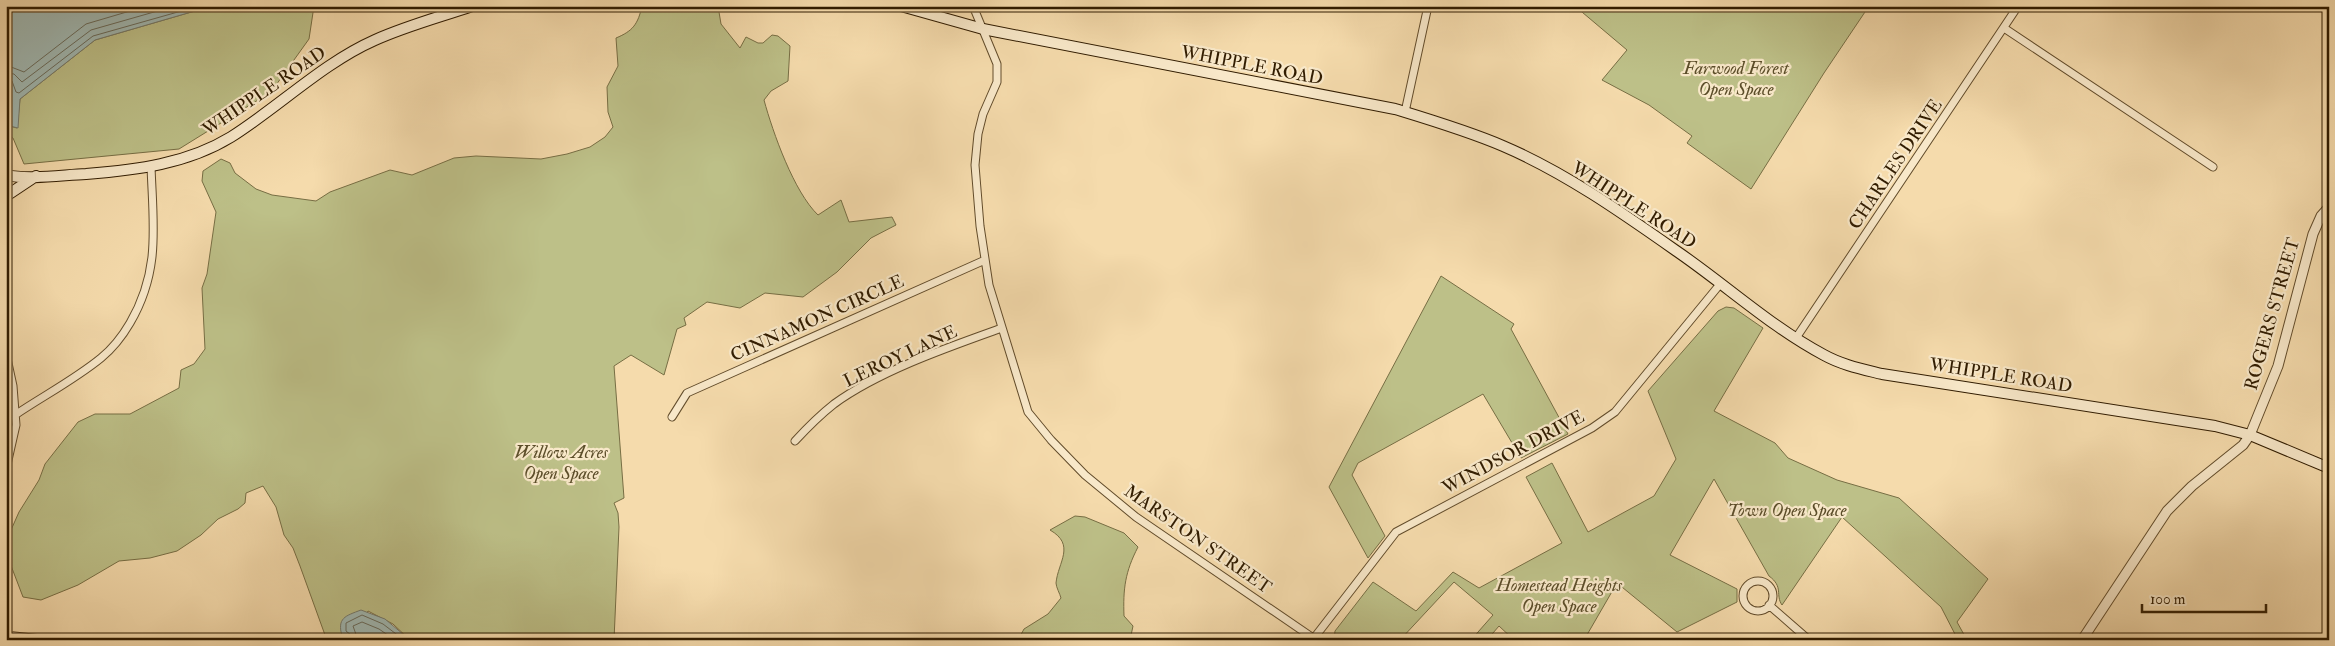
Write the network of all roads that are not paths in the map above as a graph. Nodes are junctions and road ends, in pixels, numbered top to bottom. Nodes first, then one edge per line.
1 (472, 6) edge
2 (901, 6) edge
3 (973, 6) edge
4 (1428, 6) edge
5 (2018, 6) edge
6 (2004, 28) junction
7 (983, 29) junction
8 (1405, 112) junction
9 (151, 166) junction
10 (2213, 167) dead end
11 (6, 175) edge
12 (36, 176) junction
13 (6, 196) edge
14 (2329, 207) edge
15 (985, 260) junction
16 (1721, 283) junction
17 (1002, 328) junction
18 (1796, 338) junction
19 (6, 354) edge
20 (15, 416) junction
21 (672, 417) dead end
22 (2250, 435) junction
23 (795, 441) dead end
24 (2329, 468) edge
25 (6, 469) edge
26 (1769, 605) junction
27 (6, 635) edge
28 (1315, 639) edge
29 (50, 640) edge
30 (1810, 640) edge
31 (2082, 640) edge

1 - 9 main road, WHIPPLE ROAD
2 - 7 main road, WHIPPLE ROAD
3 - 7 street, MARSTON STREET
4 - 8 street
5 - 6 street, CHARLES DRIVE
6 - 10 street
6 - 18 street, CHARLES DRIVE
7 - 8 main road, WHIPPLE ROAD
7 - 15 street, MARSTON STREET
8 - 16 main road, WHIPPLE ROAD
9 - 12 main road, WHIPPLE ROAD
9 - 20 street
11 - 12 main road, WHIPPLE ROAD
12 - 13 main road
14 - 22 street, ROGERS STREET
15 - 17 street, MARSTON STREET
15 - 21 street, CINNAMON CIRCLE
16 - 18 main road, WHIPPLE ROAD
16 - 28 street, WINDSOR DRIVE
17 - 23 street, LEROY LANE
17 - 28 street, MARSTON STREET
18 - 22 main road, WHIPPLE ROAD
19 - 20 street
20 - 25 street
22 - 24 main road, WHIPPLE ROAD
22 - 31 street, ROGERS STREET
26 - 26 street
26 - 30 street
27 - 29 street

